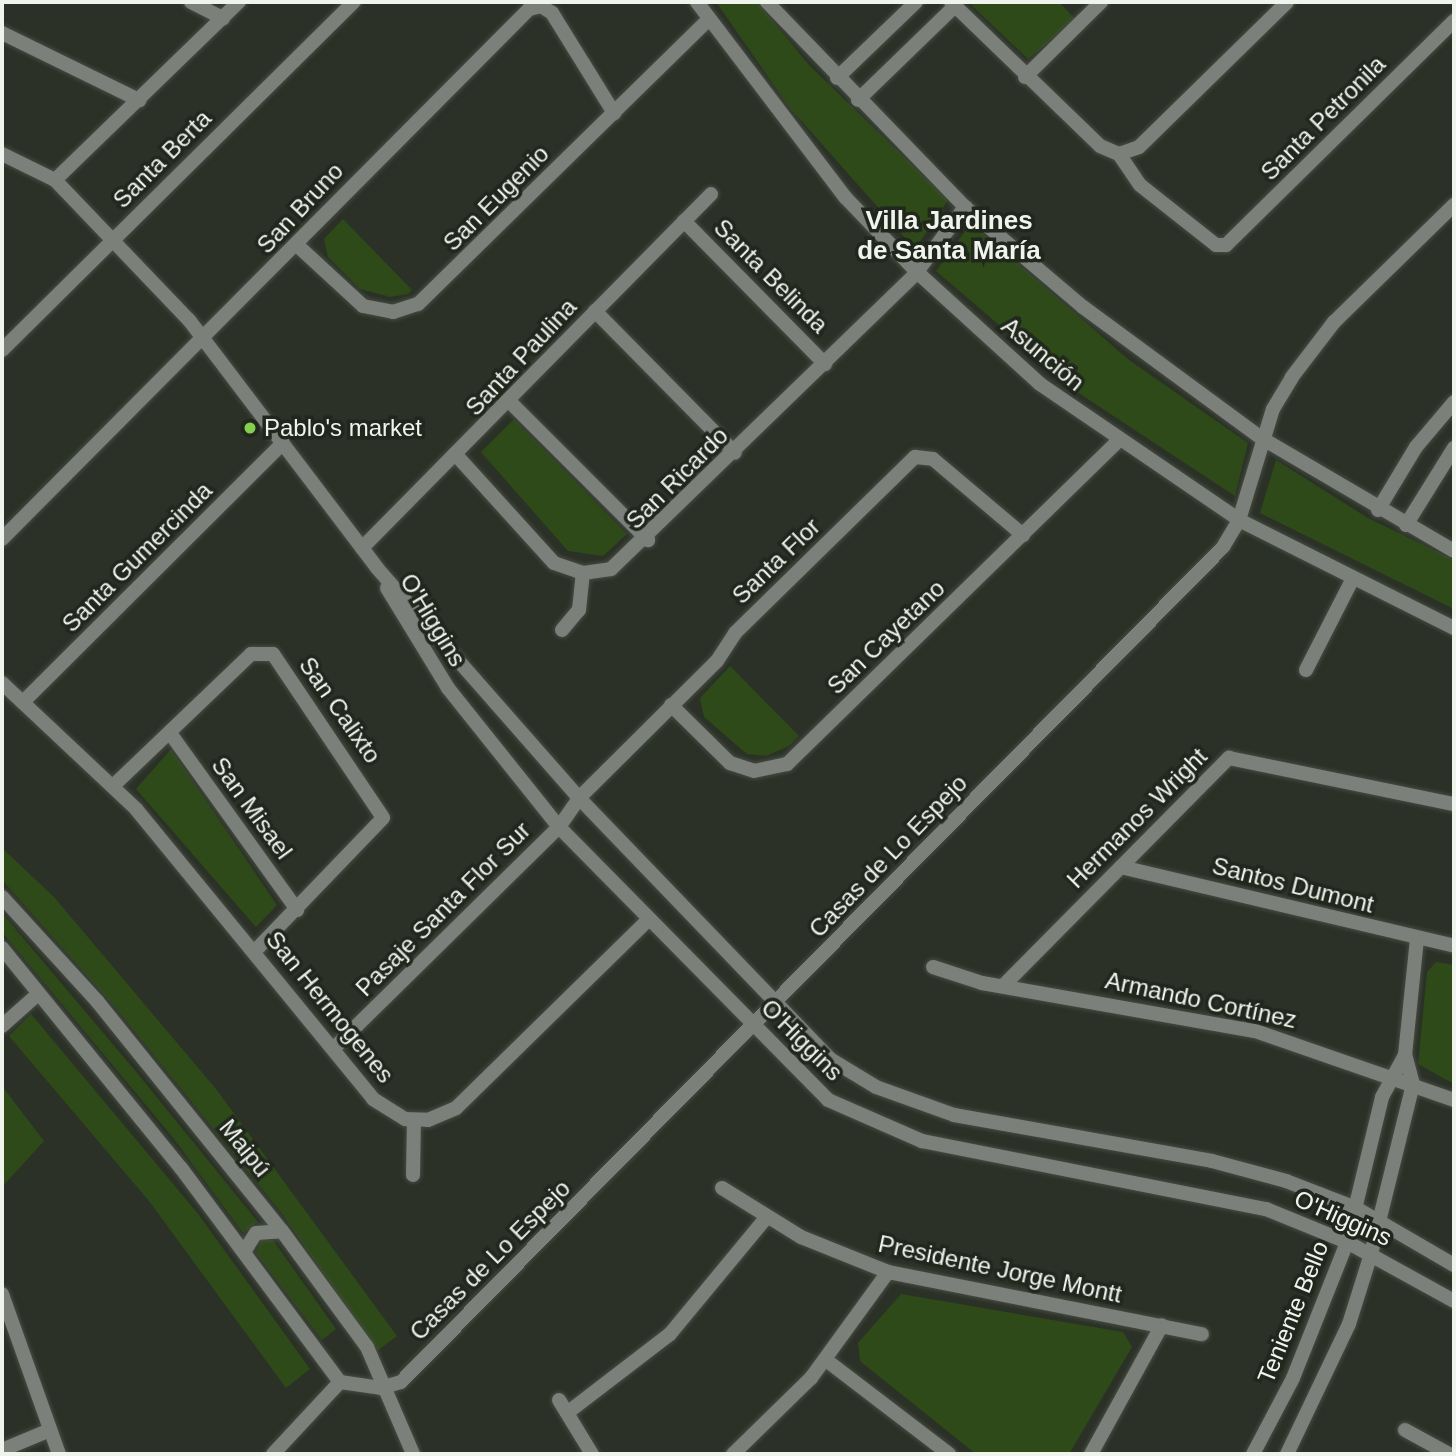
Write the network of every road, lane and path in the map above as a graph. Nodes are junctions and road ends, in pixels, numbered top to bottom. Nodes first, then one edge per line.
1 (191, 2) edge
2 (239, 2) edge
3 (355, 2) edge
4 (697, 2) edge
5 (767, 2) edge
6 (916, 2) edge
7 (1101, 2) edge
8 (1287, 2) edge
9 (953, 4) edge
10 (223, 18) junction
11 (708, 20) junction
12 (1454, 21) edge
13 (2, 33) edge
14 (1026, 77) junction
15 (837, 78) junction
16 (139, 100) junction
17 (858, 100) junction
18 (614, 113) junction
19 (1119, 154) junction
20 (2, 155) edge
21 (55, 180) junction
22 (711, 194) dead end
23 (1454, 205) edge
24 (965, 207) junction
25 (684, 221) junction
26 (112, 240) junction
27 (298, 246) junction
28 (916, 272) junction
29 (595, 311) junction
30 (205, 338) junction
31 (2, 350) edge
32 (825, 364) junction
33 (1454, 402) edge
34 (511, 403) junction
35 (1263, 439) junction
36 (1117, 442) junction
37 (283, 443) junction
38 (1454, 448) edge
39 (735, 453) junction
40 (457, 456) junction
41 (1378, 510) junction
42 (1239, 520) junction
43 (1406, 525) junction
44 (1023, 535) junction
45 (2, 539) edge
46 (648, 540) junction
47 (362, 548) junction
48 (1454, 551) edge
49 (377, 568) junction
50 (583, 573) junction
51 (1351, 582) junction
52 (1454, 628) edge
53 (562, 630) dead end
54 (1306, 670) dead end
55 (2, 683) edge
56 (23, 702) junction
57 (671, 705) junction
58 (170, 733) junction
59 (113, 786) junction
60 (579, 798) junction
61 (1454, 804) edge
62 (559, 827) junction
63 (1121, 867) junction
64 (2, 897) edge
65 (297, 910) junction
66 (649, 919) junction
67 (1417, 939) junction
68 (1454, 946) edge
69 (2, 948) edge
70 (256, 950) junction
71 (933, 967) dead end
72 (1004, 985) junction
73 (38, 993) junction
74 (775, 1003) junction
75 (754, 1025) junction
76 (2, 1026) edge
77 (334, 1048) junction
78 (1405, 1055) junction
79 (1391, 1075) junction
80 (1413, 1083) junction
81 (1454, 1100) edge
82 (414, 1120) junction
83 (413, 1175) dead end
84 (722, 1188) dead end
85 (1356, 1208) junction
86 (765, 1218) junction
87 (1380, 1220) junction
88 (282, 1231) junction
89 (1347, 1242) junction
90 (244, 1252) junction
91 (1371, 1254) junction
92 (1454, 1265) edge
93 (888, 1272) junction
94 (2, 1294) edge
95 (1454, 1301) edge
96 (1162, 1325) junction
97 (1202, 1334) dead end
98 (826, 1360) junction
99 (340, 1382) junction
100 (381, 1388) junction
101 (50, 1430) junction
102 (1405, 1430) dead end
103 (2, 1450) edge
104 (940, 1452) edge
105 (1441, 1452) edge
106 (59, 1454) edge
107 (273, 1454) edge
108 (413, 1454) edge
109 (592, 1454) edge
110 (733, 1454) edge
111 (1091, 1454) edge
112 (1253, 1454) edge
113 (1287, 1454) edge

1 - 10 street
2 - 10 street
3 - 26 street, Santa Berta
4 - 11 street, Asunción
5 - 15 street
6 - 15 street
7 - 14 street
8 - 19 street
9 - 14 street
9 - 17 street
10 - 16 street
11 - 18 street, San Eugenio
11 - 28 street, Asunción
12 - 19 street, Santa Petronila
13 - 16 street
14 - 19 street
15 - 17 street
16 - 21 street
17 - 24 street
18 - 27 street, San Eugenio
18 - 27 street, San Bruno
20 - 21 street
21 - 26 street, O'Higgins
22 - 25 street, Santa Paulina
23 - 35 street, Casas de Lo Espejo
24 - 28 street, San Ricardo
24 - 35 street
25 - 29 street, Santa Paulina
25 - 32 street, Santa Belinda
26 - 30 street, O'Higgins
26 - 31 street, Santa Berta
27 - 30 street, San Bruno
28 - 32 street, San Ricardo
28 - 36 street, Asunción
29 - 34 street, Santa Paulina
29 - 39 street
30 - 37 street, O'Higgins
30 - 45 street, San Bruno
32 - 39 street, San Ricardo
33 - 41 street
34 - 40 street, Santa Paulina
34 - 46 street
35 - 41 street
35 - 42 street, Casas de Lo Espejo
36 - 42 street, Asunción
36 - 44 street, San Cayetano
37 - 47 street, O'Higgins
37 - 56 street, Santa Gumercinda
38 - 43 street
39 - 46 street, San Ricardo
40 - 47 street, Santa Paulina
40 - 50 street
41 - 43 street
42 - 51 street, Asunción
42 - 74 street, Casas de Lo Espejo
43 - 48 street
44 - 57 street, San Cayetano
44 - 57 street, Santa Flor
46 - 50 street, San Ricardo
47 - 49 street, O'Higgins
49 - 60 street, O'Higgins
49 - 62 street, O'Higgins
50 - 53 street
51 - 52 street, Asunción
51 - 54 street
55 - 56 street, San Hermogenes
56 - 59 street, San Hermogenes
57 - 60 street, Santa Flor
58 - 59 street, San Calixto
58 - 65 street, San Misael
58 - 65 street, San Calixto
59 - 70 street, San Hermogenes
60 - 62 street, Pasaje Santa Flor Sur
60 - 74 street, O'Higgins
61 - 63 street, Hermanos Wright
62 - 66 street, O'Higgins
62 - 77 street, Pasaje Santa Flor Sur
63 - 67 street, Santos Dumont
63 - 72 street, Hermanos Wright
64 - 88 street, Maipú
65 - 70 street, San Calixto
66 - 75 street, O'Higgins
66 - 82 street
67 - 68 street, Santos Dumont
67 - 78 street, Teniente Bello
69 - 73 street
70 - 77 street, San Hermogenes
71 - 72 street, Armando Cortínez
72 - 79 street, Armando Cortínez
73 - 76 street
73 - 90 street
74 - 75 street, Casas de Lo Espejo
74 - 85 street, O'Higgins
75 - 89 street, O'Higgins
75 - 100 street, Casas de Lo Espejo
77 - 82 street, San Hermogenes
78 - 79 street, Teniente Bello
78 - 80 street
79 - 80 street, Armando Cortínez
79 - 85 street, Teniente Bello
80 - 81 street, Armando Cortínez
80 - 87 street, Teniente Bello
82 - 83 street
84 - 86 street, Presidente Jorge Montt
85 - 87 street, O'Higgins
85 - 89 street, Teniente Bello
86 - 93 street, Presidente Jorge Montt
86 - 109 street
87 - 91 street, Teniente Bello
87 - 92 street, O'Higgins
88 - 90 street
88 - 100 street, Maipú
89 - 91 street, O'Higgins
89 - 112 street, Teniente Bello
90 - 99 street
91 - 95 street, O'Higgins
91 - 113 street, Teniente Bello
93 - 96 street, Presidente Jorge Montt
93 - 98 street
94 - 101 street
96 - 97 street, Presidente Jorge Montt
96 - 111 street
98 - 104 street
98 - 110 street
99 - 100 street
99 - 107 street
100 - 108 street, Maipú
101 - 103 street
101 - 106 street
102 - 105 street

